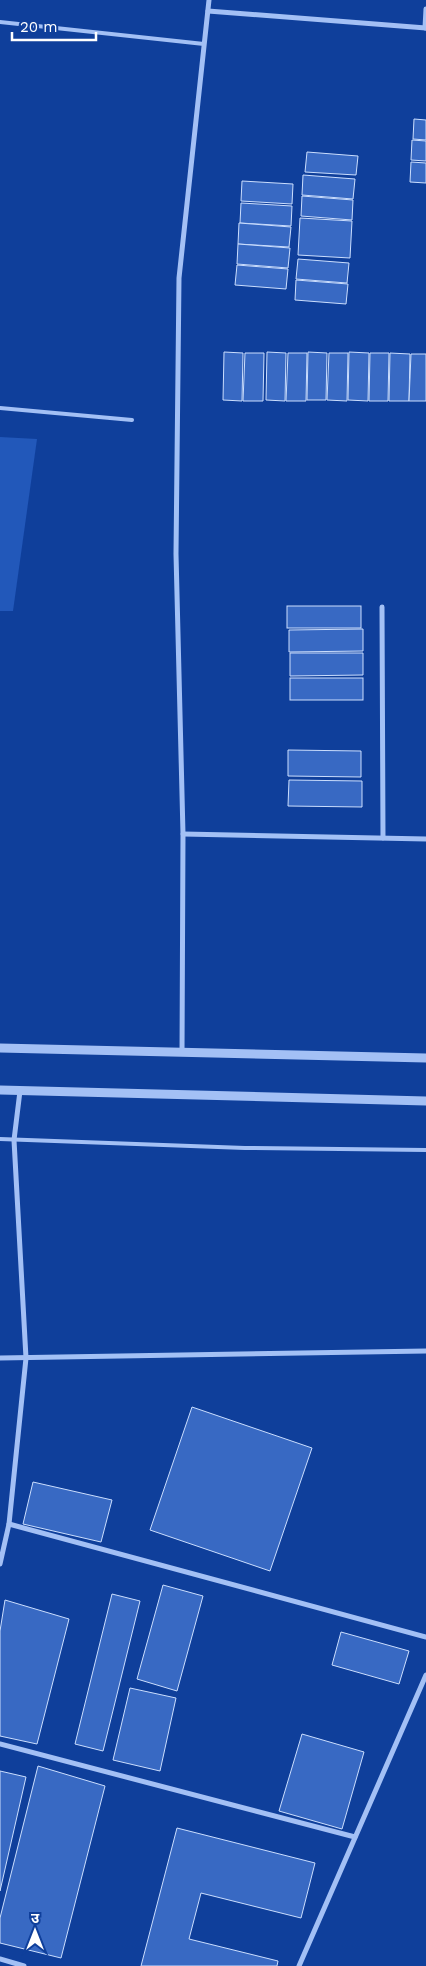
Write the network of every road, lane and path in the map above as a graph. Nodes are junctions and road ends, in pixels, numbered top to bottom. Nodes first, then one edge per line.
1 (209, 0) edge
2 (426, 9) edge
3 (208, 11) junction
4 (0, 22) edge
5 (425, 28) edge
6 (204, 44) junction
7 (0, 408) edge
8 (132, 420) dead end
9 (382, 607) dead end
10 (183, 834) junction
11 (383, 838) junction
12 (426, 839) edge
13 (0, 1048) edge
14 (182, 1052) junction
15 (426, 1058) edge
16 (0, 1090) edge
17 (20, 1091) junction
18 (426, 1101) edge
19 (0, 1139) edge
20 (14, 1140) junction
21 (426, 1150) edge
22 (426, 1351) edge
23 (0, 1358) edge
24 (26, 1358) junction
25 (9, 1524) junction
26 (0, 1564) edge
27 (426, 1637) edge
28 (426, 1675) edge
29 (0, 1744) edge
30 (355, 1837) junction
31 (0, 1959) edge
32 (24, 1966) edge
33 (299, 1966) edge

1 - 3 street
2 - 5 street
3 - 5 street
3 - 6 street
4 - 6 lane
6 - 10 street
7 - 8 lane
9 - 11 street
10 - 11 street
10 - 14 street
11 - 12 street
13 - 14 street
14 - 15 street
16 - 17 street
17 - 18 street
17 - 20 street
19 - 20 lane
20 - 21 lane
20 - 24 street
22 - 24 street
23 - 24 street
24 - 25 street
25 - 26 street
25 - 27 street
28 - 30 street
29 - 30 street
30 - 33 street
31 - 32 street

